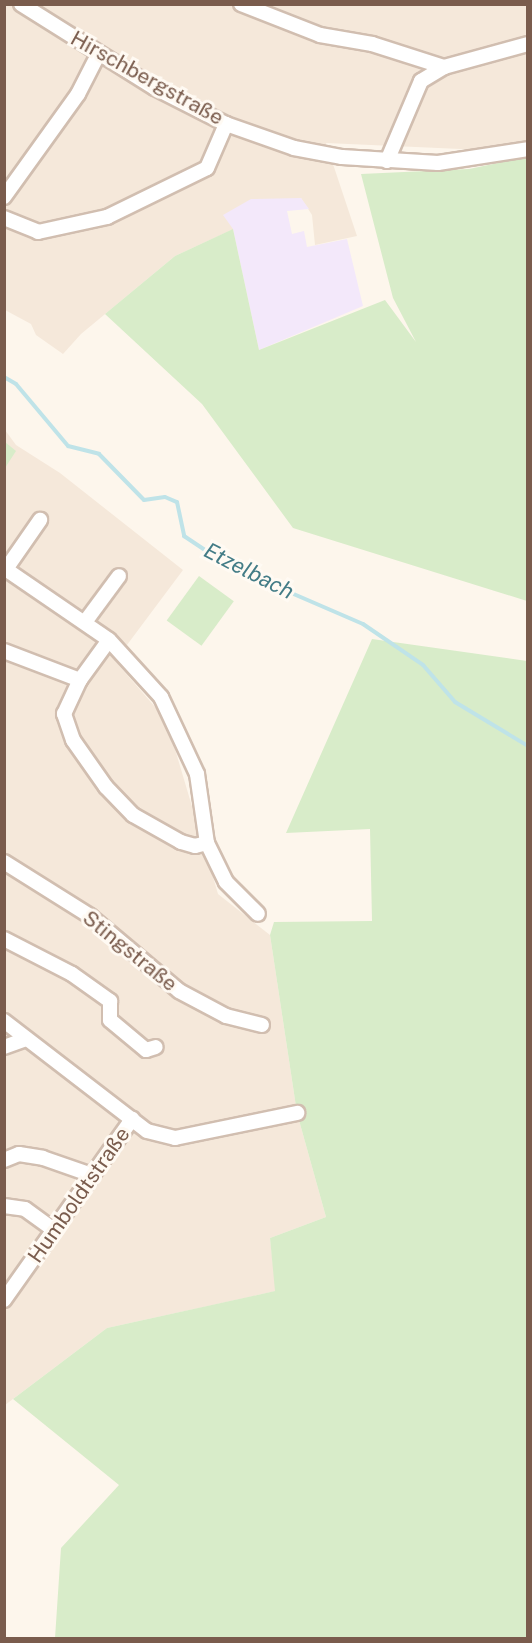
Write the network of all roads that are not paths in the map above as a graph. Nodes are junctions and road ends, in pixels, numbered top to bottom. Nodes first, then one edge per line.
1 (21, 4) edge
2 (241, 4) edge
3 (528, 44) edge
4 (99, 53) junction
5 (444, 66) junction
6 (226, 124) junction
7 (528, 149) edge
8 (387, 160) junction
9 (4, 196) edge
10 (4, 218) edge
11 (40, 520) dead end
12 (5, 568) edge
13 (119, 576) dead end
14 (86, 622) junction
15 (109, 640) junction
16 (4, 651) edge
17 (80, 680) junction
18 (207, 843) junction
19 (4, 862) edge
20 (258, 914) dead end
21 (4, 939) edge
22 (4, 1021) edge
23 (262, 1025) dead end
24 (27, 1039) junction
25 (4, 1047) edge
26 (156, 1047) dead end
27 (297, 1113) dead end
28 (132, 1119) junction
29 (4, 1161) edge
30 (93, 1175) junction
31 (4, 1206) edge
32 (54, 1230) junction
33 (7, 1292) edge

1 - 4 street, Hirschbergstraße
2 - 5 street
3 - 5 street
4 - 6 street, Hirschbergstraße
4 - 9 street
5 - 8 street
6 - 8 street, Hirschbergstraße
6 - 10 street
7 - 8 street, Hirschbergstraße
11 - 12 street
12 - 14 street
13 - 14 street
14 - 15 street
15 - 17 street
15 - 18 street
16 - 17 street
17 - 18 street
18 - 20 street
19 - 23 street, Stingstraße
21 - 26 street
22 - 24 street
24 - 25 street
24 - 28 street
27 - 28 street
28 - 30 street, Humboldtstraße
29 - 30 street
30 - 32 street, Humboldtstraße
31 - 32 street
32 - 33 street, Humboldtstraße

